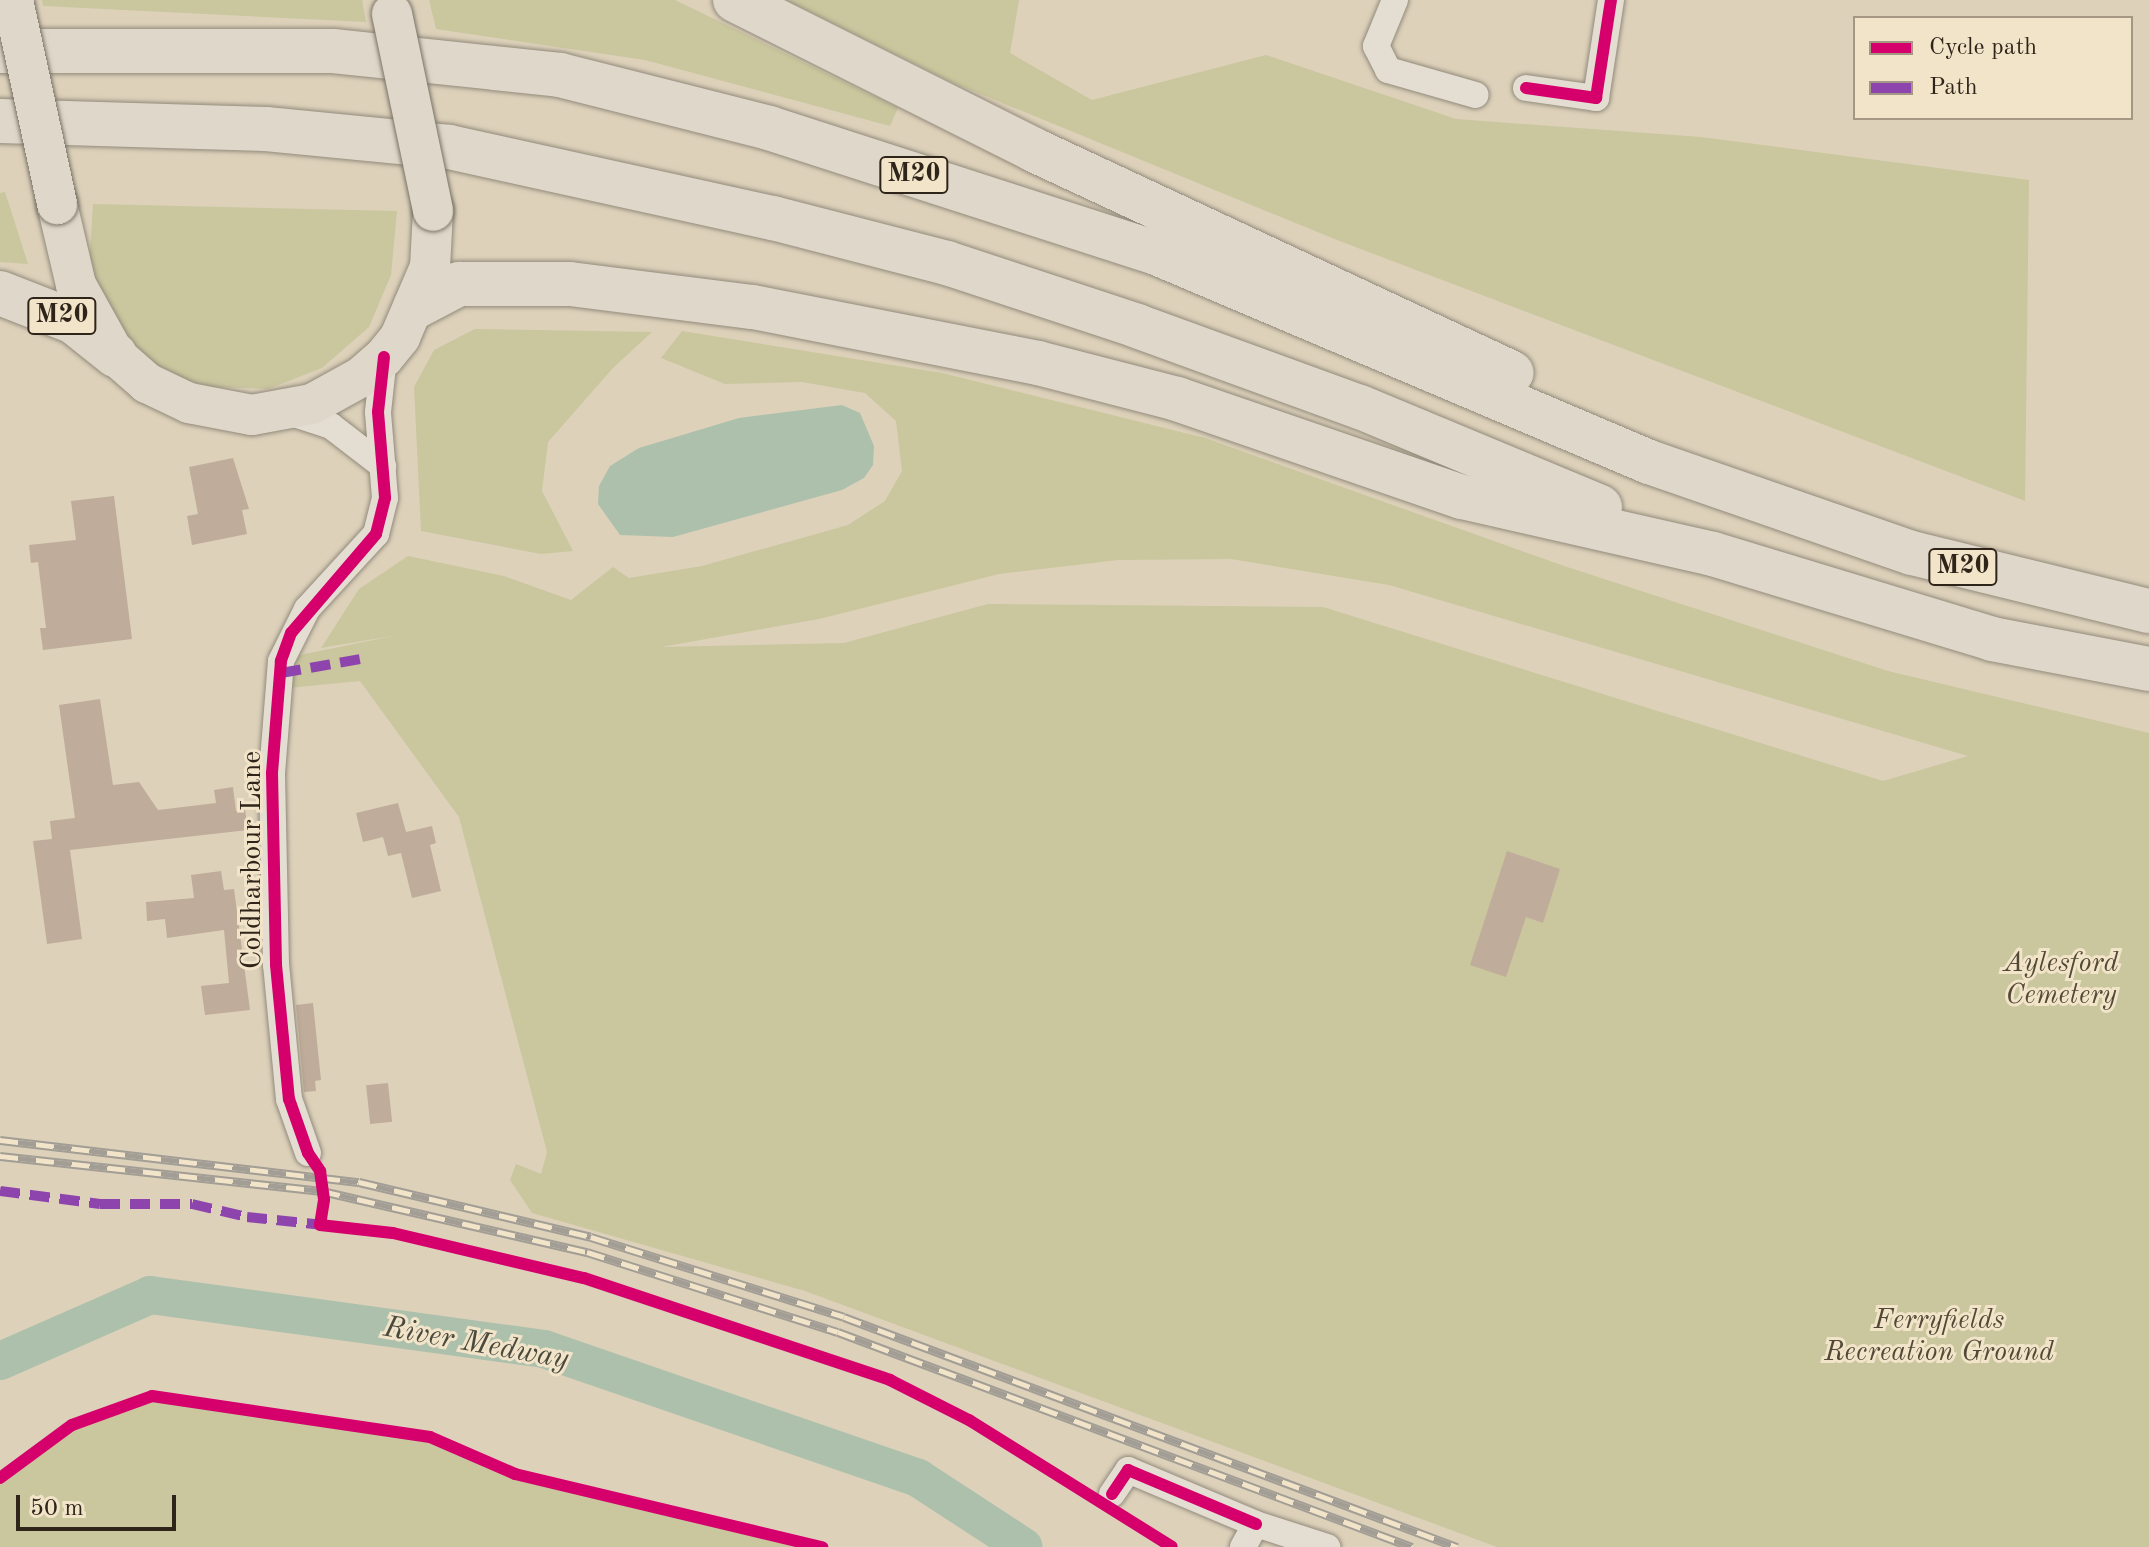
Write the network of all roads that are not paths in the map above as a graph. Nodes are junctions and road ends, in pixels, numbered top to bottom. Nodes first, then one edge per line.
1 (13, 0) edge
2 (735, 0) edge
3 (1395, 0) edge
4 (1611, 0) edge
5 (391, 7) edge
6 (0, 51) edge
7 (1526, 88) dead end
8 (1476, 95) dead end
9 (0, 121) edge
10 (113, 123) junction
11 (0, 143) edge
12 (0, 293) edge
13 (415, 307) junction
14 (115, 355) junction
15 (384, 357) junction
16 (288, 412) junction
17 (383, 466) junction
18 (1781, 507) junction
19 (1713, 554) junction
20 (2149, 611) edge
21 (2149, 669) edge
22 (308, 1153) dead end
23 (1112, 1494) dead end
24 (1249, 1536) edge
25 (1327, 1547) edge

1 - 14 main road, bridge
2 - 18 highway, M20
3 - 8 street
4 - 7 street
5 - 13 main road, bridge
6 - 18 highway, M20
9 - 10 highway, M20
10 - 11 highway, M20
10 - 19 highway, M20
12 - 14 highway, M20
13 - 15 main road
13 - 19 highway, M20
14 - 16 main road
15 - 16 main road
15 - 17 street, Coldharbour Lane
16 - 17 street
17 - 22 street, Coldharbour Lane
18 - 20 highway, M20
19 - 21 highway, M20
23 - 24 street
24 - 25 street

